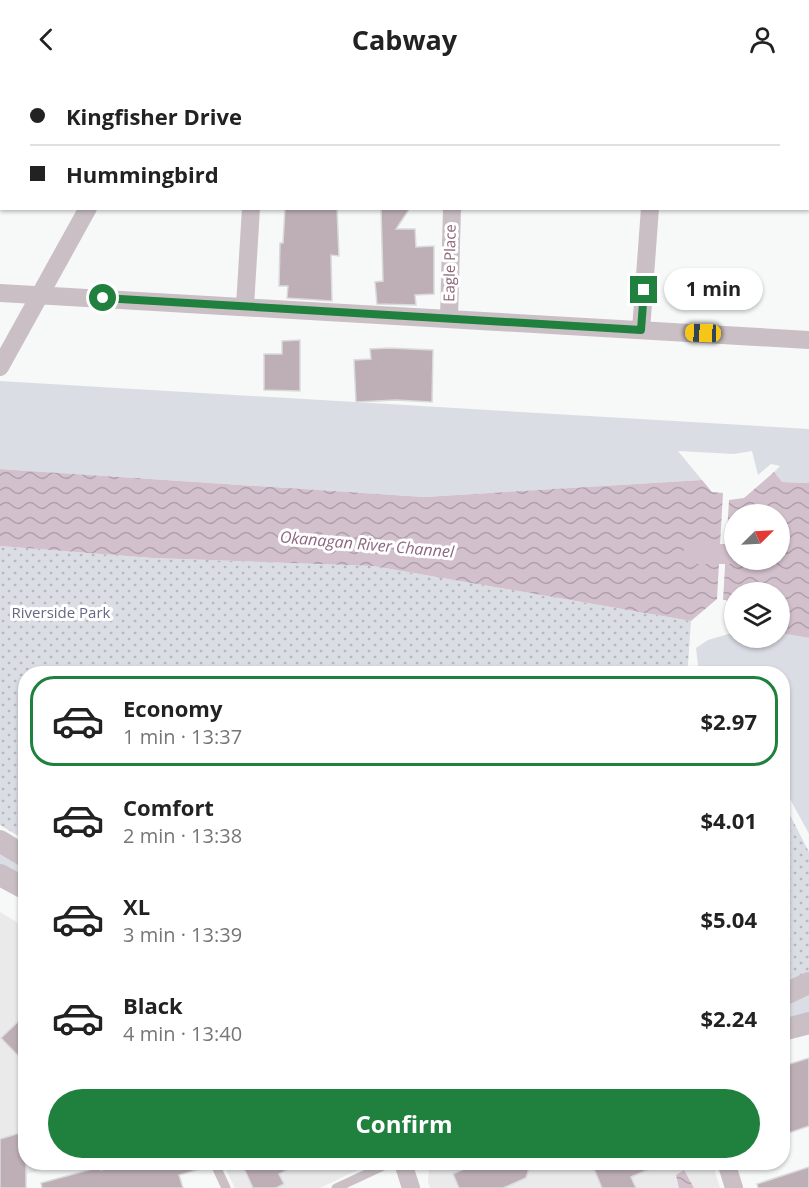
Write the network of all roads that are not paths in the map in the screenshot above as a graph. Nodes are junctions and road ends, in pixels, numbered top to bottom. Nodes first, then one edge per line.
1 (87, 210) edge
2 (250, 210) edge
3 (452, 210) edge
4 (650, 210) edge
5 (0, 293) edge
6 (40, 295) junction
7 (245, 306) junction
8 (449, 318) junction
9 (641, 330) junction
10 (809, 340) edge
11 (0, 367) edge
12 (0, 841) edge
13 (18, 852) edge
14 (0, 875) edge
15 (18, 885) edge
16 (809, 983) edge
17 (790, 991) edge
18 (809, 1023) edge
19 (790, 1028) edge
20 (218, 1170) edge
21 (375, 1170) edge
22 (405, 1170) edge
23 (728, 1170) edge
24 (226, 1188) edge
25 (336, 1188) edge
26 (411, 1188) edge
27 (734, 1188) edge

1 - 6 street
2 - 7 street
3 - 8 street, Eagle Place
4 - 9 street
5 - 6 street
6 - 7 street
6 - 11 street
7 - 8 street
8 - 9 street
9 - 10 street
12 - 13 street
14 - 15 street
16 - 17 street
18 - 19 street
20 - 24 lane
21 - 25 lane
22 - 26 street
23 - 27 street

